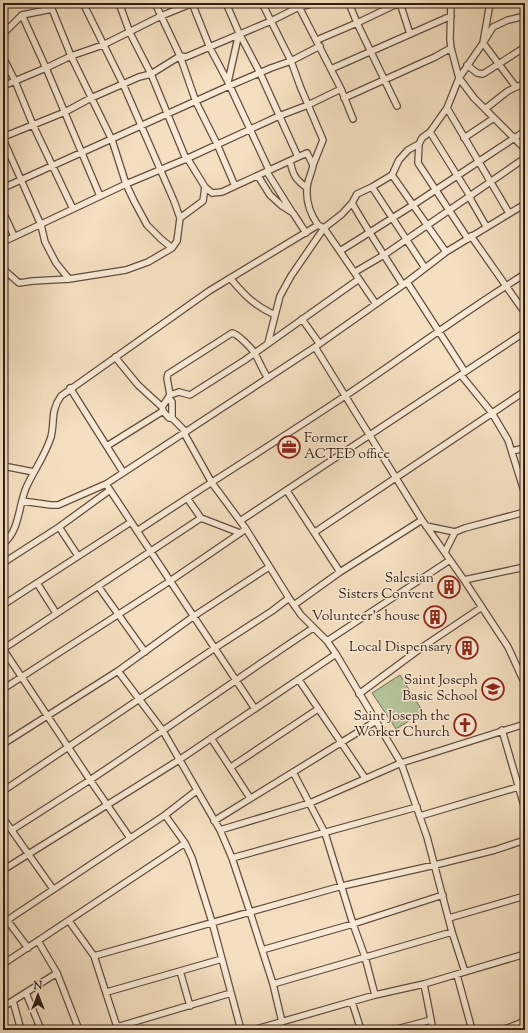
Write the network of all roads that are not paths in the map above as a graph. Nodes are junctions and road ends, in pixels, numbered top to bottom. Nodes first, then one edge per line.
1 (83, 3) edge
2 (119, 3) edge
3 (155, 3) edge
4 (193, 3) edge
5 (226, 3) edge
6 (262, 3) edge
7 (315, 3) edge
8 (349, 3) edge
9 (399, 3) edge
10 (451, 3) edge
11 (490, 3) edge
12 (298, 5) edge
13 (22, 16) junction
14 (161, 16) junction
15 (451, 16) junction
16 (525, 16) edge
17 (271, 21) junction
18 (357, 23) junction
19 (130, 33) junction
20 (239, 33) junction
21 (410, 34) junction
22 (3, 36) edge
23 (317, 40) junction
24 (482, 43) junction
25 (103, 45) junction
26 (320, 46) junction
27 (525, 47) edge
28 (210, 48) junction
29 (451, 48) junction
30 (371, 50) junction
31 (71, 56) junction
32 (180, 56) junction
33 (3, 57) edge
34 (291, 61) junction
35 (498, 63) junction
36 (467, 65) junction
37 (46, 68) junction
38 (331, 69) junction
39 (260, 73) junction
40 (151, 74) junction
41 (459, 78) junction
42 (15, 81) junction
43 (385, 81) junction
44 (525, 83) edge
45 (123, 84) junction
46 (228, 84) junction
47 (3, 86) edge
48 (516, 87) junction
49 (341, 89) junction
50 (91, 98) junction
51 (344, 98) junction
52 (196, 102) junction
53 (308, 105) junction
54 (397, 106) dead end
55 (447, 108) junction
56 (485, 109) junction
57 (64, 112) junction
58 (168, 115) junction
59 (278, 116) junction
60 (494, 118) junction
61 (353, 120) dead end
62 (34, 125) junction
63 (142, 126) junction
64 (249, 130) junction
65 (525, 131) edge
66 (430, 132) junction
67 (515, 137) junction
68 (3, 138) edge
69 (464, 138) junction
70 (112, 140) junction
71 (217, 144) junction
72 (419, 144) junction
73 (525, 149) edge
74 (82, 153) junction
75 (298, 157) junction
76 (525, 158) edge
77 (186, 159) junction
78 (290, 160) junction
79 (480, 161) junction
80 (313, 165) junction
81 (52, 166) junction
82 (161, 169) junction
83 (268, 171) junction
84 (392, 175) junction
85 (258, 176) junction
86 (457, 176) junction
87 (21, 181) junction
88 (490, 181) junction
89 (126, 184) junction
90 (235, 186) junction
91 (205, 187) junction
92 (372, 187) junction
93 (3, 188) edge
94 (307, 188) junction
95 (435, 190) junction
96 (100, 196) junction
97 (470, 196) junction
98 (352, 203) junction
99 (525, 204) edge
100 (413, 205) junction
101 (72, 209) junction
102 (449, 211) junction
103 (3, 212) edge
104 (293, 213) junction
105 (509, 213) junction
106 (180, 218) junction
107 (392, 218) junction
108 (428, 224) junction
109 (41, 225) junction
110 (318, 225) junction
111 (486, 226) junction
112 (324, 228) junction
113 (306, 233) junction
114 (369, 233) junction
115 (14, 236) junction
116 (469, 238) junction
117 (407, 239) junction
118 (3, 242) edge
119 (172, 248) junction
120 (340, 251) junction
121 (446, 252) junction
122 (384, 255) junction
123 (426, 268) junction
124 (3, 269) edge
125 (355, 272) junction
126 (525, 274) edge
127 (230, 278) junction
128 (70, 279) junction
129 (359, 279) junction
130 (406, 283) junction
131 (505, 286) junction
132 (376, 304) junction
133 (525, 314) edge
134 (275, 315) junction
135 (302, 319) junction
136 (439, 332) junction
137 (525, 332) edge
138 (268, 343) junction
139 (317, 345) junction
140 (254, 353) junction
141 (115, 357) junction
142 (463, 373) junction
143 (268, 378) junction
144 (70, 388) junction
145 (525, 391) edge
146 (346, 396) junction
147 (169, 397) junction
148 (162, 409) junction
149 (492, 413) junction
150 (172, 418) junction
151 (185, 433) junction
152 (368, 435) junction
153 (107, 446) junction
154 (525, 448) edge
155 (512, 451) junction
156 (3, 466) edge
157 (34, 472) junction
158 (123, 472) junction
159 (395, 478) junction
160 (212, 483) junction
161 (106, 484) junction
162 (110, 490) junction
163 (287, 490) junction
164 (525, 494) edge
165 (187, 498) junction
166 (22, 501) junction
167 (525, 512) edge
168 (201, 518) junction
169 (422, 520) junction
170 (240, 521) junction
171 (131, 522) junction
172 (426, 526) junction
173 (59, 527) junction
174 (246, 529) junction
175 (137, 531) junction
176 (315, 532) junction
177 (455, 532) junction
178 (240, 533) junction
179 (3, 544) edge
180 (151, 551) junction
181 (445, 552) junction
182 (78, 556) junction
183 (450, 560) junction
184 (3, 563) edge
185 (269, 567) junction
186 (524, 568) edge
187 (340, 572) junction
188 (464, 580) junction
189 (170, 581) junction
190 (37, 583) junction
191 (98, 586) junction
192 (289, 598) junction
193 (3, 605) edge
194 (294, 605) junction
195 (482, 607) junction
196 (56, 614) junction
197 (118, 615) junction
198 (194, 616) junction
199 (313, 628) junction
200 (327, 641) junction
201 (215, 648) junction
202 (3, 649) edge
203 (145, 652) junction
204 (336, 654) junction
205 (118, 671) junction
206 (523, 674) edge
207 (22, 677) junction
208 (235, 680) junction
209 (299, 680) junction
210 (525, 684) edge
211 (3, 689) edge
212 (359, 694) junction
213 (139, 700) junction
214 (255, 709) junction
215 (318, 709) junction
216 (47, 716) junction
217 (376, 721) junction
218 (525, 724) edge
219 (502, 730) junction
220 (163, 731) junction
221 (211, 738) junction
222 (342, 742) junction
223 (3, 744) edge
224 (69, 748) junction
225 (179, 760) junction
226 (401, 763) junction
227 (231, 767) junction
228 (294, 772) junction
229 (365, 778) junction
230 (90, 780) junction
231 (525, 785) edge
232 (519, 787) junction
233 (196, 791) junction
234 (3, 792) edge
235 (250, 798) junction
236 (310, 803) junction
237 (107, 805) junction
238 (417, 807) junction
239 (525, 808) edge
240 (166, 815) junction
241 (420, 816) junction
242 (3, 818) edge
243 (214, 821) junction
244 (5, 825) edge
245 (12, 830) junction
246 (220, 830) junction
247 (325, 833) junction
248 (130, 838) junction
249 (525, 840) edge
250 (185, 843) junction
251 (28, 853) junction
252 (232, 858) junction
253 (435, 865) junction
254 (3, 870) edge
255 (342, 886) junction
256 (53, 889) junction
257 (443, 895) junction
258 (525, 896) edge
259 (250, 912) junction
260 (449, 918) junction
261 (69, 921) junction
262 (5, 922) edge
263 (212, 922) junction
264 (353, 924) junction
265 (452, 932) junction
266 (38, 941) junction
267 (28, 948) junction
268 (262, 950) junction
269 (525, 954) edge
270 (94, 956) junction
271 (365, 957) junction
272 (222, 959) junction
273 (3, 964) edge
274 (180, 971) junction
275 (465, 972) junction
276 (57, 973) junction
277 (457, 974) junction
278 (273, 984) junction
279 (424, 984) junction
280 (107, 992) junction
281 (26, 993) junction
282 (231, 993) junction
283 (375, 995) junction
284 (13, 1001) junction
285 (352, 1002) junction
286 (190, 1006) junction
287 (3, 1007) edge
288 (431, 1020) junction
289 (282, 1022) junction
290 (525, 1022) edge
291 (118, 1028) edge
292 (265, 1028) edge
293 (21, 1030) edge
294 (41, 1030) edge
295 (79, 1030) edge
296 (241, 1030) edge
297 (253, 1030) edge
298 (361, 1030) edge
299 (393, 1030) edge
300 (433, 1030) edge
301 (472, 1030) edge
302 (503, 1030) edge

1 - 25 street
2 - 19 street
3 - 14 street
4 - 14 street
4 - 28 street
5 - 20 street
6 - 17 street
7 - 12 street
8 - 18 street
9 - 18 street
9 - 21 street
10 - 15 street
11 - 24 street
12 - 17 street
12 - 23 street
13 - 22 street
13 - 31 street
13 - 37 street
14 - 19 street
14 - 32 street
15 - 21 street
15 - 29 street
16 - 24 street
17 - 20 street
17 - 34 street
18 - 23 street
18 - 30 street
19 - 25 street
19 - 40 street
20 - 28 street
20 - 39 street
20 - 46 street
21 - 30 street
23 - 26 street
24 - 35 street
24 - 36 street
25 - 31 street
25 - 45 street
26 - 34 street
26 - 38 street
27 - 35 street
28 - 32 street
28 - 46 street
29 - 41 street
29 - 43 street
30 - 38 street
30 - 43 street
31 - 37 street
31 - 50 street
32 - 40 street
32 - 52 street
33 - 42 street
34 - 39 street
34 - 53 street
35 - 36 street
35 - 48 street
36 - 41 street
37 - 42 street
37 - 57 street
38 - 49 street
39 - 46 street
39 - 59 street
40 - 45 street
40 - 58 street
41 - 55 street
41 - 56 street
42 - 47 street
42 - 62 street
43 - 51 street
43 - 54 street
44 - 48 street
45 - 50 street
45 - 63 street
46 - 52 street
46 - 64 street
48 - 56 street
49 - 51 street
49 - 53 street
50 - 57 street
50 - 70 street
51 - 61 street
52 - 58 street
52 - 71 street
53 - 59 street
53 - 80 street
55 - 66 street
55 - 69 street
56 - 60 street
57 - 62 street
57 - 74 street
58 - 63 street
58 - 77 street
59 - 64 street
59 - 75 street
60 - 67 street
60 - 69 street
62 - 68 street
62 - 81 street
63 - 70 street
63 - 82 street
64 - 71 street
64 - 83 street
65 - 67 street
66 - 72 street
66 - 86 street
67 - 73 street
67 - 79 street
68 - 87 street
69 - 79 street
70 - 74 street
70 - 89 street
71 - 77 street
71 - 90 street
72 - 84 street
72 - 95 street
74 - 81 street
74 - 96 street
75 - 78 street
75 - 80 street
76 - 88 street
77 - 82 street
77 - 91 street
78 - 83 street
78 - 94 street
79 - 86 street
79 - 88 street
80 - 94 street
81 - 87 street
81 - 101 street
82 - 89 street
82 - 106 street
83 - 85 street
83 - 104 street
84 - 92 street
84 - 100 street
85 - 90 street
85 - 104 street
86 - 95 street
86 - 97 street
87 - 93 street
87 - 109 street
88 - 97 street
88 - 105 street
89 - 96 street
89 - 119 street
90 - 91 street
91 - 106 street
92 - 98 street
92 - 107 street
94 - 110 street
95 - 100 street
95 - 102 street
96 - 101 street
97 - 102 street
97 - 111 street
98 - 112 street
98 - 114 street
99 - 105 street
100 - 107 street
100 - 108 street
101 - 109 street
102 - 108 street
102 - 116 street
103 - 115 street
104 - 113 street
105 - 111 street
106 - 119 street
107 - 114 street
107 - 117 street
108 - 117 street
108 - 121 street
109 - 115 street
109 - 128 street
110 - 112 street
110 - 113 street
111 - 116 street
112 - 120 street
112 - 134 street
113 - 127 street
114 - 120 street
114 - 122 street
115 - 118 street
116 - 121 street
116 - 131 street
117 - 122 street
117 - 123 street
119 - 128 street
120 - 125 street
121 - 123 street
122 - 125 street
122 - 130 street
123 - 130 street
124 - 128 street
125 - 129 street
126 - 131 street
127 - 134 street
127 - 141 street
129 - 132 street
129 - 135 street
130 - 132 street
130 - 136 street
131 - 133 street
131 - 136 street
132 - 139 street
134 - 138 street
135 - 138 street
135 - 139 street
136 - 142 street
136 - 146 street
137 - 142 street
138 - 140 street
139 - 143 street
139 - 146 street
140 - 143 street
140 - 147 street
140 - 147 street
141 - 144 street
141 - 148 street
142 - 149 street
142 - 152 street
143 - 151 street
144 - 153 street
144 - 157 street
145 - 149 street
146 - 152 street
146 - 160 street
147 - 148 street
147 - 150 street
148 - 150 street
148 - 153 street
149 - 155 street
149 - 159 street
150 - 151 street
151 - 158 street
151 - 160 street
152 - 159 street
152 - 163 street
153 - 158 street
154 - 155 street
155 - 164 street
156 - 157 street
157 - 166 street
158 - 161 street
159 - 169 street
159 - 176 street
160 - 165 street
160 - 170 street
161 - 162 street
161 - 166 street
162 - 171 street
162 - 173 street
163 - 170 street
163 - 176 street
165 - 168 street
165 - 175 street
166 - 179 street
167 - 177 street
168 - 178 street
168 - 180 street
169 - 172 street
169 - 187 street
170 - 174 street
171 - 175 street
171 - 182 street
172 - 177 street
172 - 181 street
173 - 182 street
173 - 184 street
174 - 178 street
174 - 185 street
175 - 180 street
176 - 187 street
177 - 181 street
178 - 189 street
180 - 189 street
180 - 191 street
181 - 183 street
182 - 190 street
183 - 188 street
183 - 200 street
185 - 192 street
185 - 198 street
186 - 188 street
187 - 194 street
188 - 195 street
189 - 197 street
189 - 198 street
190 - 193 street
190 - 196 street
191 - 196 street
191 - 197 street
192 - 194 street
192 - 201 street
194 - 199 street
195 - 206 street
195 - 212 street
196 - 202 street
197 - 203 street
197 - 207 street
198 - 201 street
198 - 203 street
199 - 200 street
199 - 208 street
200 - 204 street
201 - 208 street
201 - 213 street
202 - 207 street
203 - 205 street
204 - 209 street
204 - 212 street
205 - 213 street
205 - 216 street
206 - 210 street
207 - 211 street
207 - 216 street
208 - 214 street
208 - 220 street
209 - 214 street
209 - 215 street
212 - 217 street
213 - 220 street
213 - 224 street
214 - 221 street
215 - 222 street
215 - 227 street
216 - 223 street
216 - 224 street
217 - 222 street
217 - 226 street
218 - 219 street
219 - 226 street
219 - 232 street
220 - 225 street
220 - 230 street
221 - 225 street
221 - 227 street
222 - 228 street
222 - 229 street
224 - 230 street
224 - 234 street
225 - 233 street
225 - 237 street
226 - 229 street
226 - 238 street
227 - 235 street
228 - 235 street
228 - 236 street
229 - 236 street
230 - 237 street
230 - 245 street
231 - 232 street
232 - 239 street
232 - 241 street
233 - 240 street
233 - 243 street
235 - 243 street
236 - 246 street
236 - 247 street
237 - 248 street
237 - 251 street
238 - 241 street
238 - 247 street
240 - 248 street
240 - 250 street
241 - 253 street
242 - 244 street
243 - 246 street
244 - 245 street
245 - 251 street
246 - 252 street
247 - 252 street
247 - 255 street
248 - 256 street
249 - 253 street
250 - 261 street
250 - 263 street
251 - 254 street
251 - 256 street
252 - 259 street
253 - 255 street
253 - 257 street
255 - 259 street
255 - 264 street
256 - 262 street
257 - 260 street
257 - 264 street
258 - 260 street
259 - 263 street
259 - 268 street
260 - 265 street
261 - 266 street
261 - 270 street
262 - 267 street
263 - 270 street
263 - 272 street
264 - 268 street
264 - 271 street
265 - 271 street
265 - 275 street
266 - 267 street
266 - 276 street
267 - 273 street
268 - 278 street
269 - 275 street
270 - 280 street
271 - 278 street
271 - 283 street
272 - 274 street
272 - 282 street
274 - 280 street
274 - 286 street
275 - 277 street
276 - 281 street
276 - 295 street
277 - 279 street
277 - 301 street
278 - 289 street
279 - 283 street
279 - 288 street
280 - 291 street
281 - 284 street
281 - 294 street
282 - 286 street
282 - 296 street
283 - 285 street
284 - 287 street
284 - 293 street
285 - 289 street
285 - 298 street
286 - 291 street
288 - 299 street
288 - 300 street
289 - 292 street
290 - 302 street
292 - 297 street

